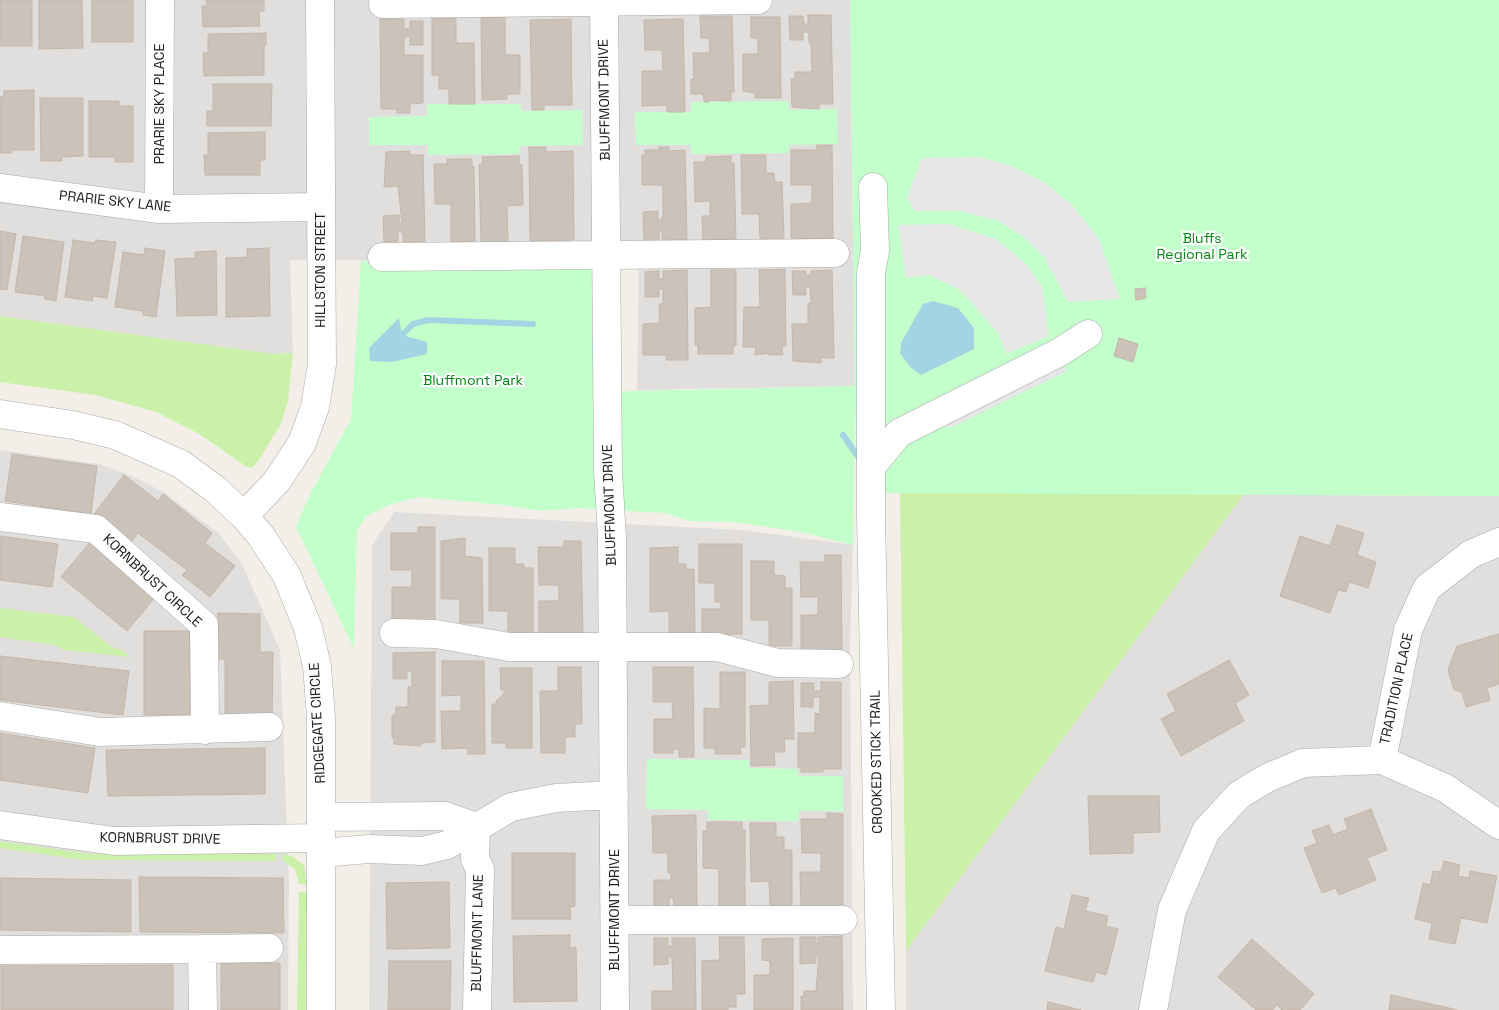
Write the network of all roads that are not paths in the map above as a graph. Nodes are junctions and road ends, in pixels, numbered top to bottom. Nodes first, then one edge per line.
1 (160, 0) edge
2 (320, 0) edge
3 (758, 0) edge
4 (604, 1) edge
5 (383, 4) dead end
6 (873, 187) dead end
7 (0, 188) edge
8 (321, 207) junction
9 (159, 209) junction
10 (835, 253) dead end
11 (606, 254) junction
12 (382, 257) dead end
13 (1088, 334) dead end
14 (0, 414) edge
15 (871, 467) junction
16 (244, 516) junction
17 (0, 517) edge
18 (1499, 542) edge
19 (394, 633) dead end
20 (613, 646) junction
21 (839, 664) dead end
22 (0, 716) edge
23 (269, 727) dead end
24 (205, 730) junction
25 (1382, 760) junction
26 (614, 795) junction
27 (0, 825) edge
28 (1499, 825) edge
29 (476, 827) junction
30 (321, 836) junction
31 (615, 920) junction
32 (843, 920) dead end
33 (269, 948) dead end
34 (202, 949) junction
35 (0, 950) edge
36 (203, 1010) edge
37 (321, 1010) edge
38 (478, 1010) edge
39 (615, 1010) edge
40 (881, 1010) edge
41 (1153, 1010) edge

1 - 9 street, PRARIE SKY PLACE
2 - 8 street, HILLSTON STREET
3 - 4 street
4 - 5 street
4 - 11 street, BLUFFMONT DRIVE
6 - 15 street, CROOKED STICK TRAIL
7 - 9 street, PRARIE SKY LANE
8 - 9 street, PRARIE SKY LANE
8 - 16 street, HILLSTON STREET
10 - 11 street
11 - 12 street
11 - 20 street, BLUFFMONT DRIVE
13 - 15 street
14 - 16 street, RIDGEGATE CIRCLE
15 - 40 street, CROOKED STICK TRAIL
16 - 30 street, RIDGEGATE CIRCLE
17 - 24 street, KORNBRUST CIRCLE
18 - 25 street, TRADITION PLACE
19 - 20 street
20 - 21 street
20 - 26 street, BLUFFMONT DRIVE
22 - 24 street
23 - 24 street
25 - 28 street
25 - 41 street
26 - 29 street, KORNBRUST DRIVE
26 - 31 street, BLUFFMONT DRIVE
27 - 30 street, KORNBRUST DRIVE
29 - 30 street, KORNBRUST DRIVE
29 - 30 street, KORNBRUST DRIVE
29 - 38 street, BLUFFMONT LANE
30 - 37 street, RIDGEGATE CIRCLE
31 - 32 street
31 - 39 street, BLUFFMONT DRIVE
33 - 34 street
34 - 35 street
34 - 36 street

